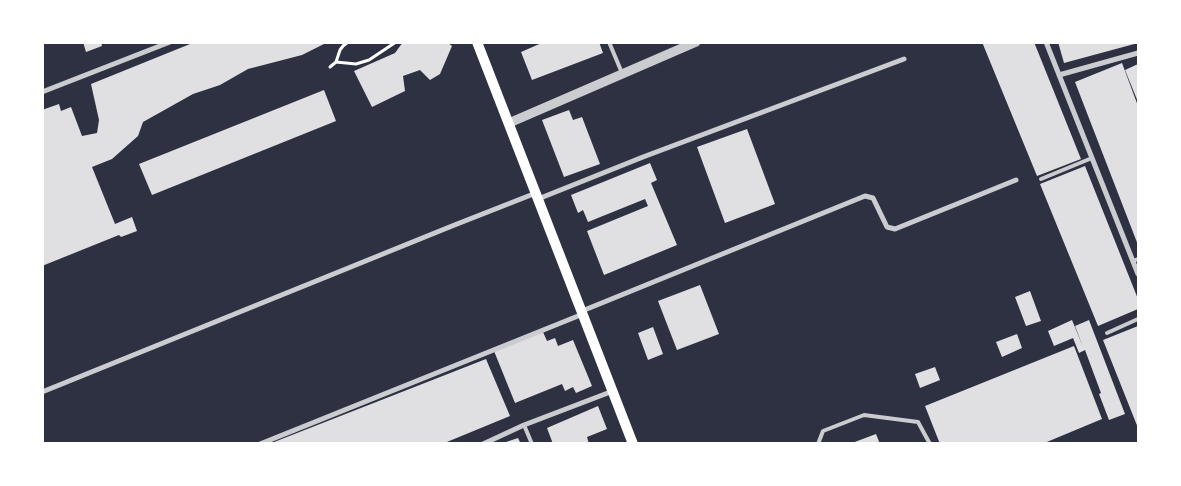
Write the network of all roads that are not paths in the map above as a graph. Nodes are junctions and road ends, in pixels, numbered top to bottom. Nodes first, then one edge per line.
1 (170, 42) edge
2 (615, 42) edge
3 (696, 42) edge
4 (1046, 42) edge
5 (480, 43) edge
6 (609, 44) edge
7 (1138, 53) edge
8 (904, 59) dead end
9 (622, 74) junction
10 (1059, 74) junction
11 (42, 92) edge
12 (509, 123) junction
13 (1092, 158) junction
14 (1041, 179) dead end
15 (1016, 180) dead end
16 (537, 196) junction
17 (1136, 260) edge
18 (1138, 274) edge
19 (583, 312) junction
20 (1138, 319) edge
21 (1107, 332) dead end
22 (613, 391) junction
23 (42, 392) edge
24 (524, 425) junction
25 (260, 444) edge
26 (483, 444) edge
27 (532, 444) edge
28 (633, 444) edge
29 (818, 444) edge
30 (930, 444) edge

1 - 11 street
2 - 6 lane
3 - 9 street
4 - 10 street
5 - 12 main road
6 - 9 lane
7 - 10 street
8 - 16 street
9 - 12 street
10 - 13 street
12 - 16 main road
13 - 14 lane
13 - 17 street
15 - 19 street
16 - 19 main road
16 - 23 street
17 - 18 street
19 - 22 main road
19 - 25 street
20 - 21 lane
22 - 24 street
22 - 28 main road
24 - 26 street
24 - 27 lane
29 - 30 lane

